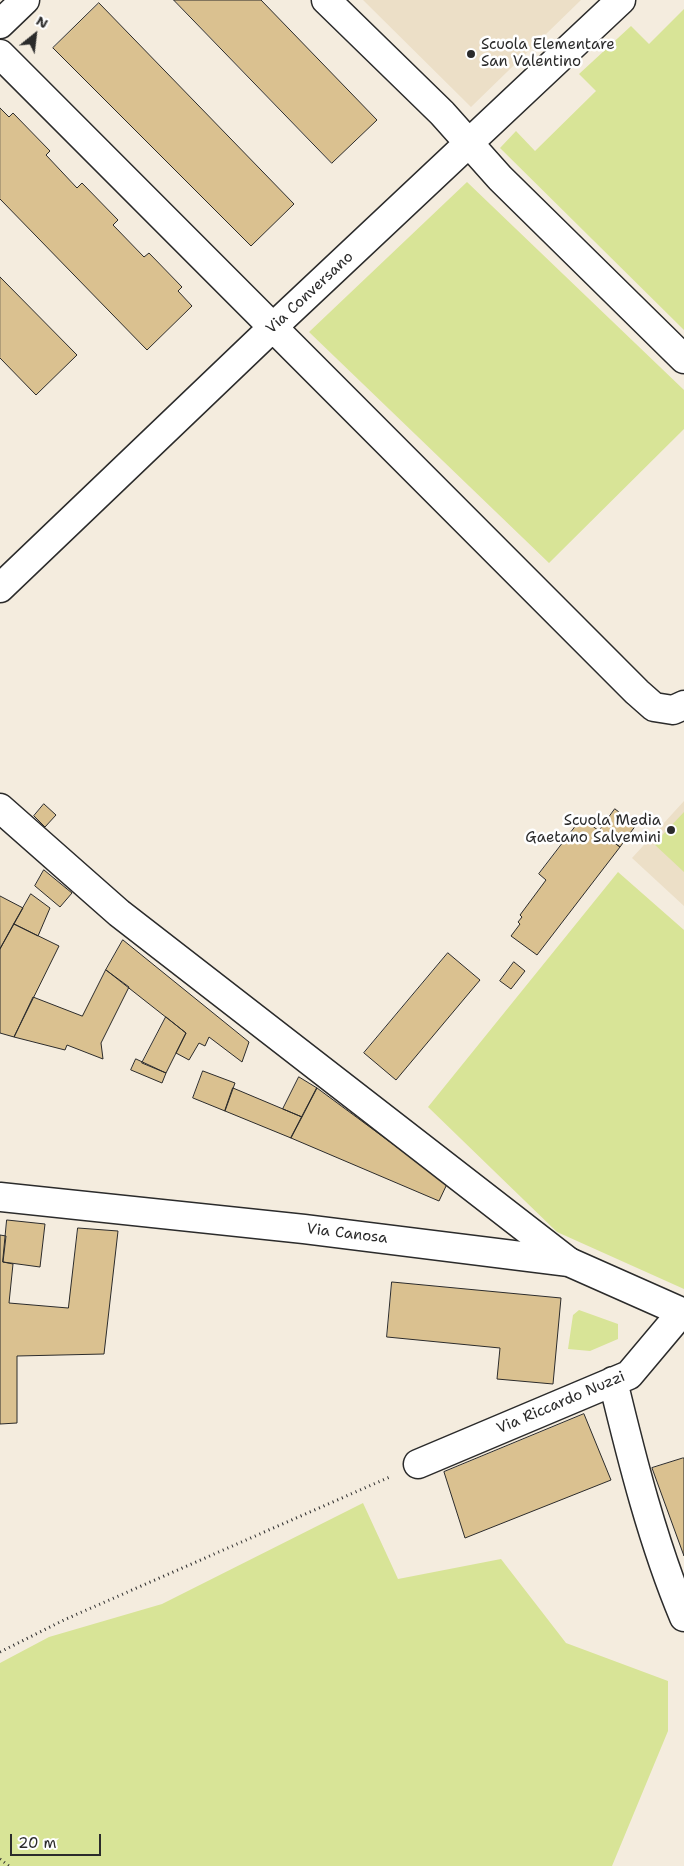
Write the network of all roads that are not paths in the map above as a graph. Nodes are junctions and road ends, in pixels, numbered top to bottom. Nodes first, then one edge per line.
1 (25, 0) edge
2 (326, 0) edge
3 (621, 0) edge
4 (0, 24) edge
5 (0, 54) edge
6 (469, 144) junction
7 (272, 328) junction
8 (684, 360) edge
9 (0, 588) edge
10 (684, 705) edge
11 (0, 808) edge
12 (0, 1197) edge
13 (569, 1262) junction
14 (683, 1313) edge
15 (613, 1381) junction
16 (418, 1464) road end
17 (684, 1617) edge

1 - 4 street
2 - 6 street
3 - 6 street, Via Conversano
5 - 7 street
6 - 7 street, Via Conversano
6 - 8 street
7 - 9 street, Via Conversano
7 - 10 street
11 - 13 street
12 - 13 street, Via Canosa
13 - 14 street, Via Canosa
14 - 15 street, Via Riccardo Nuzzi
15 - 16 street, Via Riccardo Nuzzi
15 - 17 street

